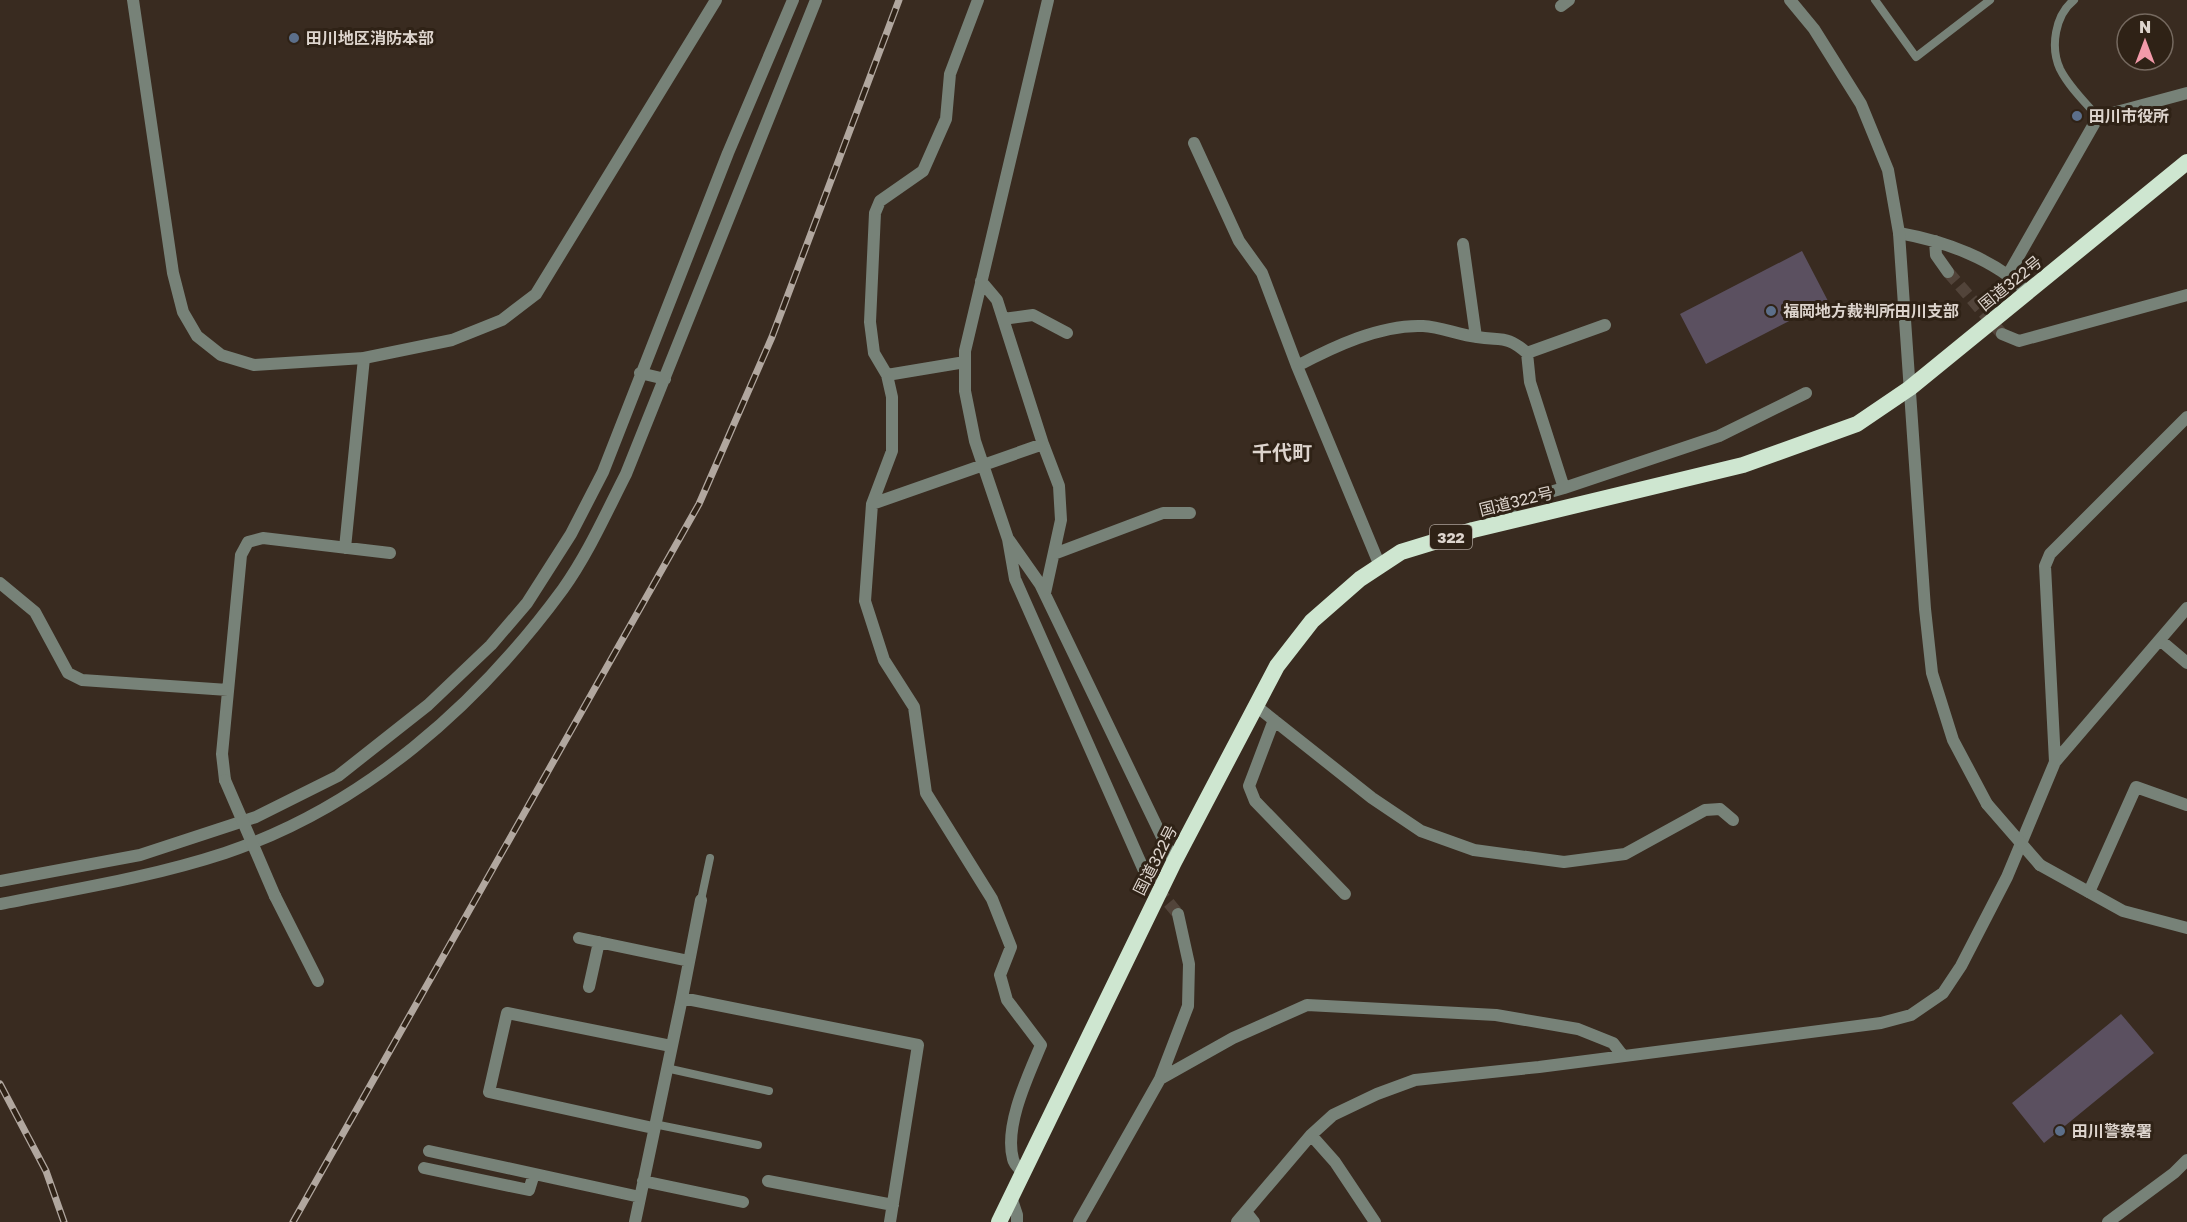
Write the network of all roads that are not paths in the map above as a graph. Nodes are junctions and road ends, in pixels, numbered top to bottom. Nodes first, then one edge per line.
1 (133, 0) edge
2 (716, 0) edge
3 (793, 0) edge
4 (816, 0) edge
5 (978, 0) edge
6 (1048, 0) edge
7 (1790, 0) edge
8 (1875, 0) edge
9 (1990, 0) edge
10 (2073, 0) edge
11 (2187, 93) edge
12 (2098, 117) junction
13 (1194, 143) dead end
14 (2187, 162) edge
15 (1899, 232) junction
16 (1935, 241) junction
17 (1463, 244) dead end
18 (1948, 272) tunnel mouth
19 (2009, 273) junction
20 (981, 281) junction
21 (2027, 292) junction
22 (2187, 295) edge
23 (1003, 319) junction
24 (1605, 325) dead end
25 (1066, 333) dead end
26 (2002, 334) tunnel mouth
27 (1476, 337) junction
28 (1527, 353) junction
29 (364, 358) junction
30 (965, 362) junction
31 (1296, 366) junction
32 (640, 374) junction
33 (887, 375) junction
34 (665, 379) junction
35 (1910, 388) junction
36 (1806, 393) dead end
37 (2187, 417) edge
38 (1043, 444) junction
39 (984, 466) junction
40 (1564, 488) junction
41 (872, 504) junction
42 (1190, 513) dead end
43 (1513, 520) junction
44 (1008, 539) junction
45 (345, 548) junction
46 (390, 553) dead end
47 (1054, 554) junction
48 (1380, 566) junction
49 (0, 583) edge
50 (1045, 593) junction
51 (2187, 608) edge
52 (2160, 640) junction
53 (2187, 663) edge
54 (228, 690) junction
55 (1256, 706) junction
56 (1274, 720) junction
57 (2055, 762) junction
58 (2187, 805) edge
59 (1733, 819) dead end
60 (710, 858) dead end
61 (1174, 862) junction
62 (1146, 875) tunnel mouth
63 (0, 881) edge
64 (2089, 892) junction
65 (1345, 894) dead end
66 (701, 900) joint
67 (0, 904) edge
68 (1178, 914) tunnel mouth
69 (2187, 928) edge
70 (579, 938) dead end
71 (599, 942) junction
72 (689, 962) junction
73 (318, 981) dead end
74 (590, 987) dead end
75 (682, 998) junction
76 (671, 1046) junction
77 (1623, 1056) junction
78 (666, 1068) junction
79 (1160, 1079) junction
80 (769, 1090) dead end
81 (653, 1126) junction
82 (1311, 1135) junction
83 (758, 1145) dead end
84 (429, 1151) dead end
85 (2187, 1160) edge
86 (424, 1168) dead end
87 (534, 1174) junction
88 (1024, 1174) junction
89 (643, 1181) junction
90 (768, 1181) dead end
91 (640, 1197) junction
92 (1012, 1200) junction
93 (743, 1202) dead end
94 (893, 1205) junction
95 (1250, 1217) edge
96 (635, 1222) edge
97 (890, 1222) edge
98 (999, 1222) edge
99 (1017, 1222) edge
100 (1079, 1222) edge
101 (1237, 1222) edge
102 (1376, 1222) edge
103 (2108, 1222) edge

1 - 29 street
2 - 29 street
3 - 32 street
4 - 34 street
5 - 33 street
6 - 20 street
7 - 15 street
8 - 9 lane
10 - 12 lane
11 - 12 street
12 - 19 street
13 - 31 street
14 - 21 highway, 国道322号 / 322
15 - 16 street
15 - 35 street
16 - 18 street
16 - 19 street
17 - 27 street
19 - 21 street
20 - 23 street
20 - 30 street
21 - 35 highway, 国道322号 / 322
22 - 26 street
23 - 25 street
23 - 38 street
24 - 28 street
27 - 28 street
27 - 31 street
28 - 40 street
29 - 45 street
30 - 33 street
30 - 39 street
31 - 48 street
32 - 34 street
32 - 63 street
33 - 41 street
34 - 67 street
35 - 43 highway, 国道322号 / 322
35 - 64 street, bridge
36 - 40 street
37 - 57 street
38 - 39 street
38 - 47 street
39 - 41 street
39 - 44 street
40 - 43 street
41 - 88 street
42 - 47 street
43 - 48 highway, 国道322号 / 322
44 - 50 street
44 - 62 street
45 - 46 street
45 - 54 street
47 - 50 street
48 - 55 highway, 国道322号 / 322
49 - 54 street
50 - 61 street
51 - 52 street
52 - 53 street
52 - 57 street
54 - 73 street, bridge
55 - 56 street
55 - 61 highway, 国道322号 / 322
56 - 59 street
56 - 65 street
57 - 77 street
58 - 64 street
60 - 66 lane
61 - 88 highway, 国道322号 / 322
64 - 69 street
66 - 72 street
68 - 79 street
70 - 71 street
71 - 72 street
71 - 74 street
72 - 75 street
75 - 76 street
75 - 94 street
76 - 78 street
76 - 81 street
77 - 79 street
77 - 82 street
78 - 80 lane
78 - 81 street
79 - 100 street
81 - 83 lane
81 - 89 street
82 - 95 street
82 - 102 street
84 - 87 street
85 - 103 street
86 - 87 street
87 - 91 street
88 - 92 highway, 国道322号 / 322
89 - 91 street
89 - 93 street
90 - 94 street
91 - 96 street
92 - 98 highway, 国道322号 / 322
92 - 99 street
94 - 97 street
95 - 101 street

